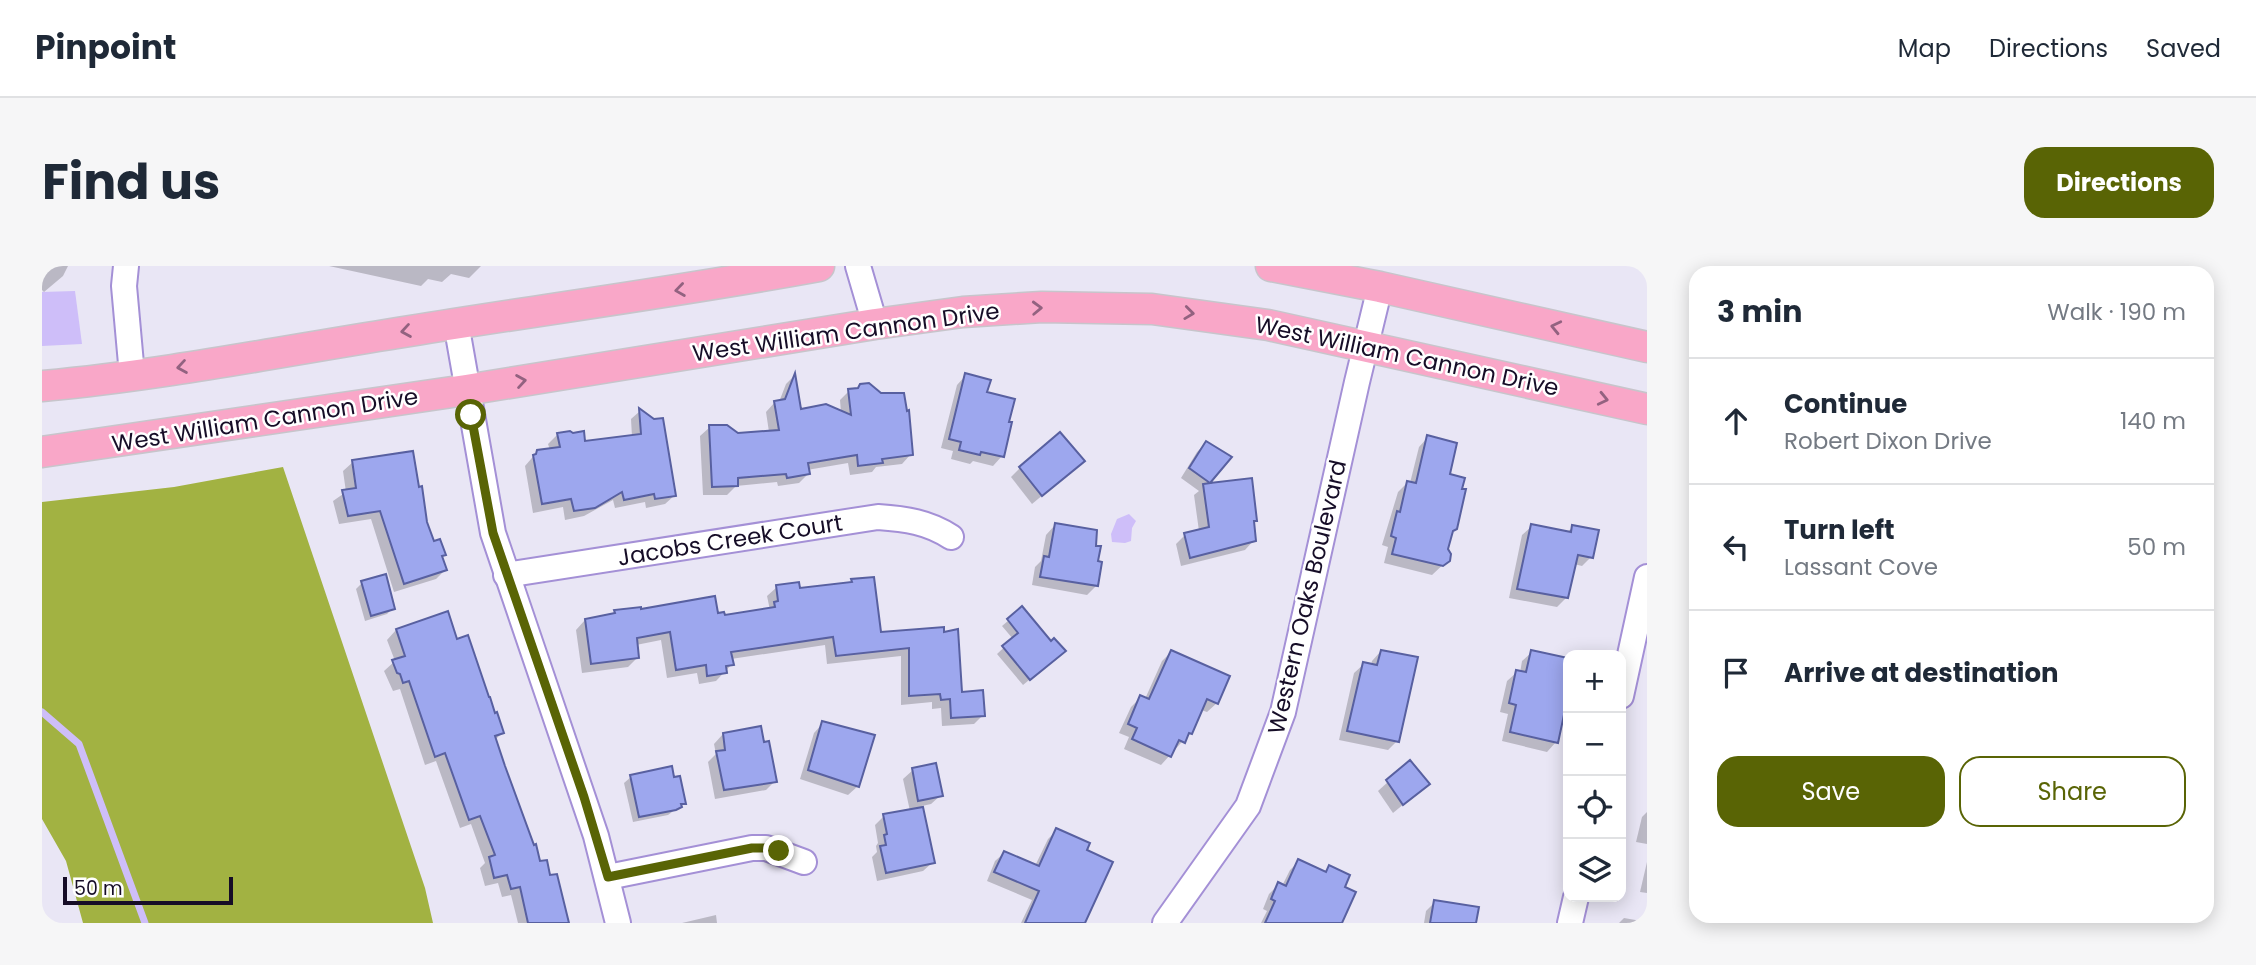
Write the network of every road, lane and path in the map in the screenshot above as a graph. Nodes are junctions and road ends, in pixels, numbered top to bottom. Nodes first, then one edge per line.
1 (125, 266) edge
2 (749, 266) edge
3 (819, 266) edge
4 (858, 266) edge
5 (1270, 266) edge
6 (715, 285) junction
7 (1380, 288) junction
8 (456, 323) junction
9 (875, 324) junction
10 (1367, 345) junction
11 (1647, 347) edge
12 (132, 375) junction
13 (42, 386) edge
14 (466, 390) junction
15 (1647, 409) edge
16 (42, 452) edge
17 (951, 537) dead end
18 (506, 575) junction
19 (1647, 577) edge
20 (1626, 672) edge
21 (804, 862) dead end
22 (608, 877) junction
23 (1575, 902) edge
24 (618, 923) edge
25 (1165, 923) edge
26 (1570, 923) edge

1 - 12 street
2 - 6 main road
3 - 6 main road
4 - 9 street
5 - 7 main road
6 -> 8 main road
7 - 10 street, Western Oaks Boulevard
11 -> 7 main road
8 -> 12 main road
8 - 14 street
9 -> 10 main road, West William Cannon Drive
14 -> 9 main road, West William Cannon Drive
10 -> 15 main road, West William Cannon Drive
10 - 25 street, Western Oaks Boulevard
12 - 13 main road
14 - 16 main road, West William Cannon Drive
14 - 18 street
17 - 18 street, Jacobs Creek Court
18 - 22 street
19 - 20 street
21 - 22 street
22 - 24 street
23 - 26 street

